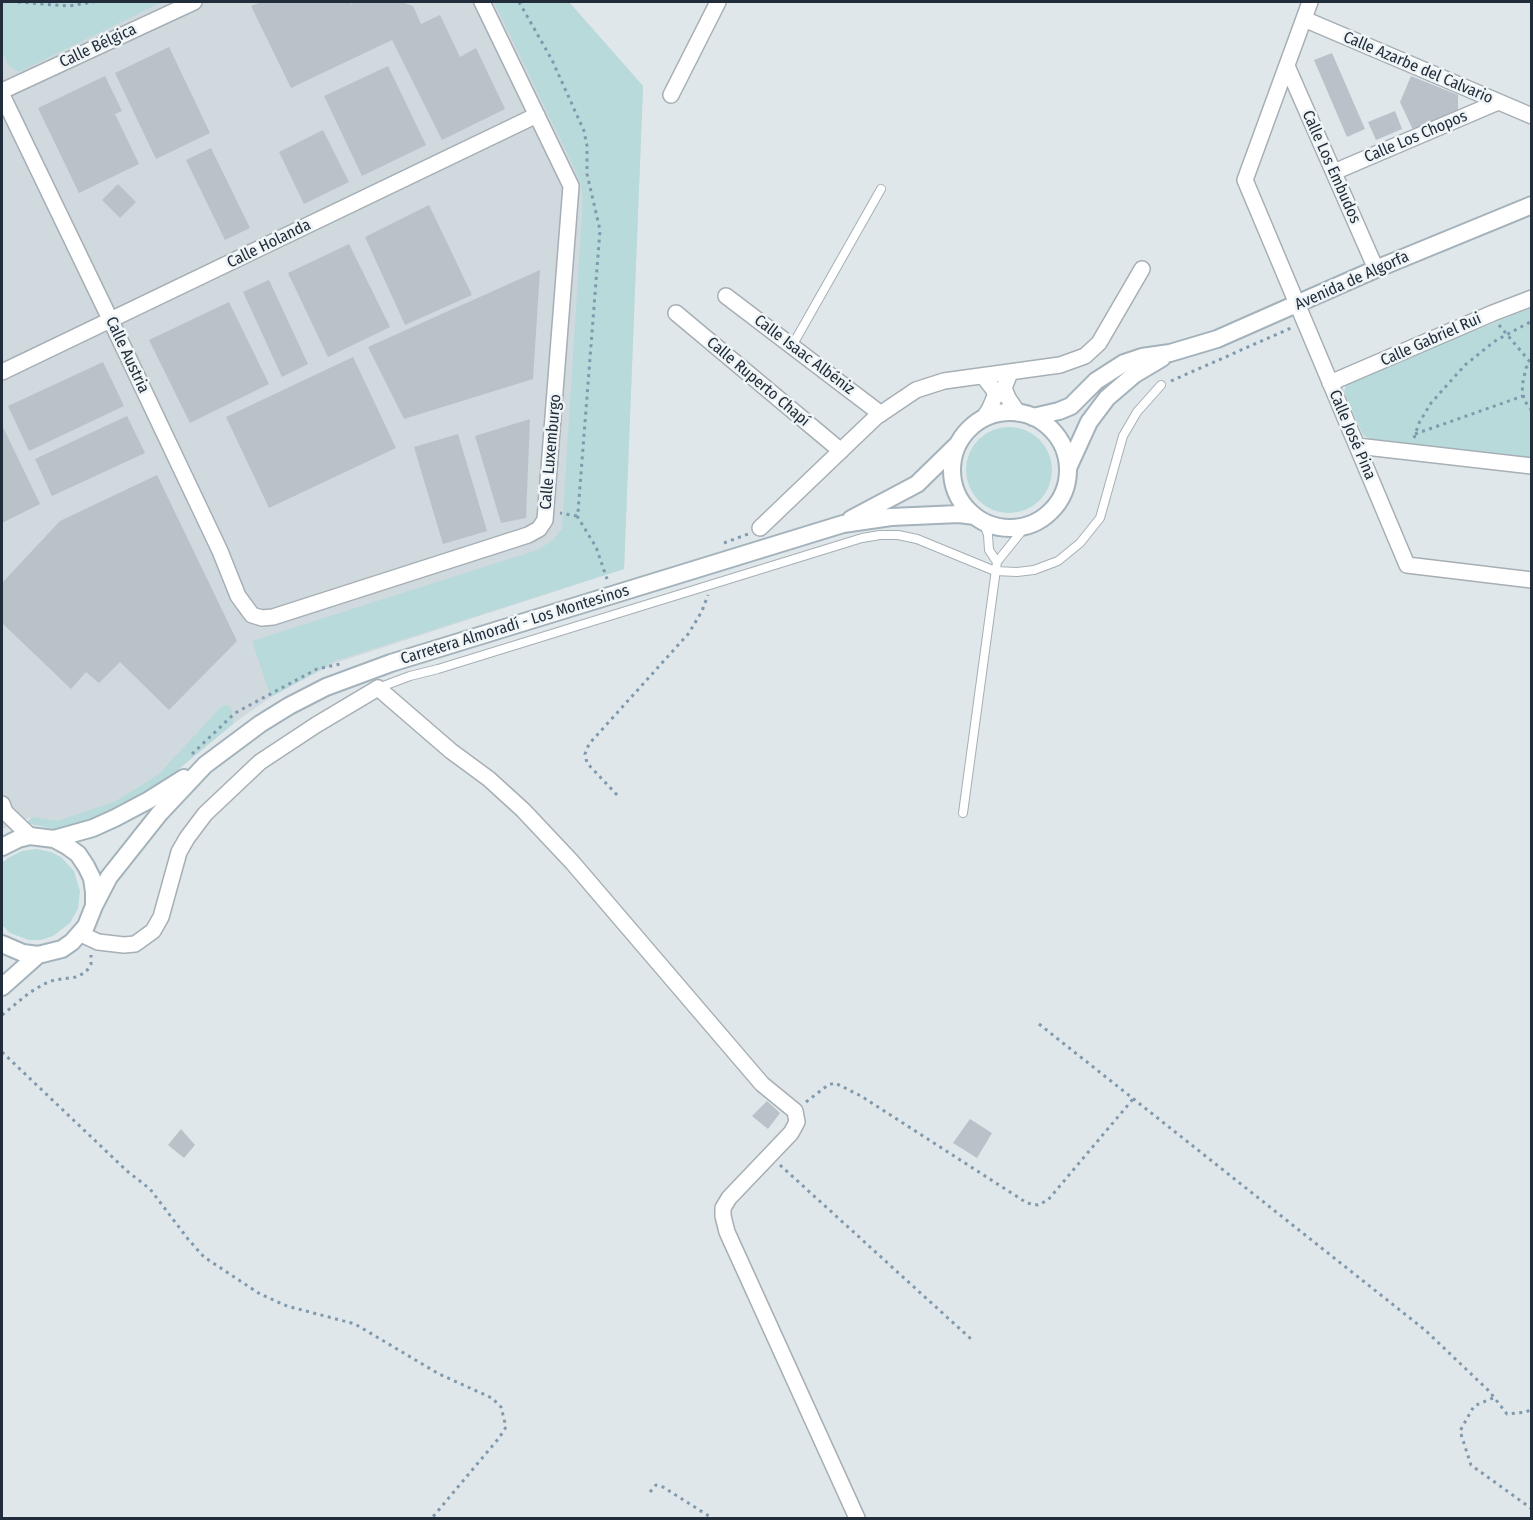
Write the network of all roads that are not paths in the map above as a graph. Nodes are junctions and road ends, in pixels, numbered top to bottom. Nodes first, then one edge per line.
1 (194, 2) edge
2 (482, 2) edge
3 (718, 2) edge
4 (1310, 2) edge
5 (1304, 19) junction
6 (1287, 66) junction
7 (2, 93) edge
8 (671, 95) dead end
9 (1498, 102) junction
10 (537, 115) junction
11 (1532, 116) edge
12 (1334, 172) junction
13 (881, 189) dead end
14 (1532, 205) edge
15 (1376, 268) junction
16 (1142, 269) dead end
17 (726, 296) dead end
18 (1532, 298) edge
19 (1297, 305) junction
20 (676, 313) dead end
21 (110, 320) junction
22 (792, 346) junction
23 (1170, 353) junction
24 (2, 372) edge
25 (1010, 373) junction
26 (983, 376) junction
27 (1330, 384) junction
28 (1161, 385) road end
29 (881, 414) junction
30 (1025, 415) junction
31 (983, 419) junction
32 (959, 444) junction
33 (1357, 446) junction
34 (841, 451) junction
35 (1532, 466) edge
36 (1068, 468) junction
37 (979, 518) junction
38 (843, 524) junction
39 (1025, 526) junction
40 (760, 528) road end
41 (996, 567) junction
42 (1532, 580) edge
43 (252, 615) joint
44 (378, 688) junction
45 (205, 765) junction
46 (2, 804) edge
47 (963, 813) dead end
48 (30, 836) junction
49 (54, 839) junction
50 (2, 847) edge
51 (93, 906) junction
52 (87, 937) junction
53 (2, 944) edge
54 (38, 955) junction
55 (2, 987) edge
56 (857, 1518) edge

1 - 7 street, Calle Bélgica
2 - 10 street
3 - 8 street
4 - 5 street, Calle José Pina
5 - 6 street, Calle José Pina
5 - 9 street, Calle Azarbe del Calvario
6 - 12 street, Calle Los Embudos
6 - 19 street, Calle José Pina
7 - 21 street, Calle Austria
9 - 11 street, Calle Azarbe del Calvario
9 - 12 street, Calle Los Chopos
10 - 21 street, Calle Holanda
10 - 43 street, Calle Luxemburgo
12 - 15 street, Calle Los Embudos
13 - 22 lane
14 - 15 main road, Avenida de Algorfa
15 - 19 main road, Avenida de Algorfa
16 - 25 street
17 - 22 street, Calle Isaac Albéniz
18 - 27 street, Calle Gabriel Rui
19 - 23 main road, Avenida de Algorfa
19 - 27 street, Calle José Pina
20 - 34 street, Calle Ruperto Chapí
21 - 24 street, Calle Holanda
21 - 43 street, Calle Austria
22 - 29 street, Calle Isaac Albéniz
23 - 30 main road, Avenida de Algorfa
23 - 36 main road, Avenida de Algorfa
25 - 26 street
25 - 30 street
26 - 29 street
26 - 31 street
27 - 33 street, Calle José Pina
28 - 41 lane
29 - 34 street
30 - 31 main road
30 - 36 main road
31 - 32 main road
32 - 37 main road
32 - 38 main road, Carretera Almoradí - Los Montesinos
33 - 35 street
33 - 42 street, Calle José Pina
34 - 40 street
36 - 39 main road
37 - 38 main road, Carretera Almoradí - Los Montesinos
37 - 39 main road
37 - 41 lane
38 - 45 main road, Carretera Almoradí - Los Montesinos
39 - 41 lane
41 - 44 lane
41 - 47 lane
44 - 52 street
44 - 56 street
45 - 49 main road, Carretera Almoradí - Los Montesinos
45 - 51 main road, Carretera Almoradí - Los Montesinos
46 - 48 street
48 - 49 main road
48 - 50 main road
49 - 51 main road
51 - 52 main road, Carretera Almoradí - Los Montesinos
52 - 54 main road
53 - 54 main road
54 - 55 main road

